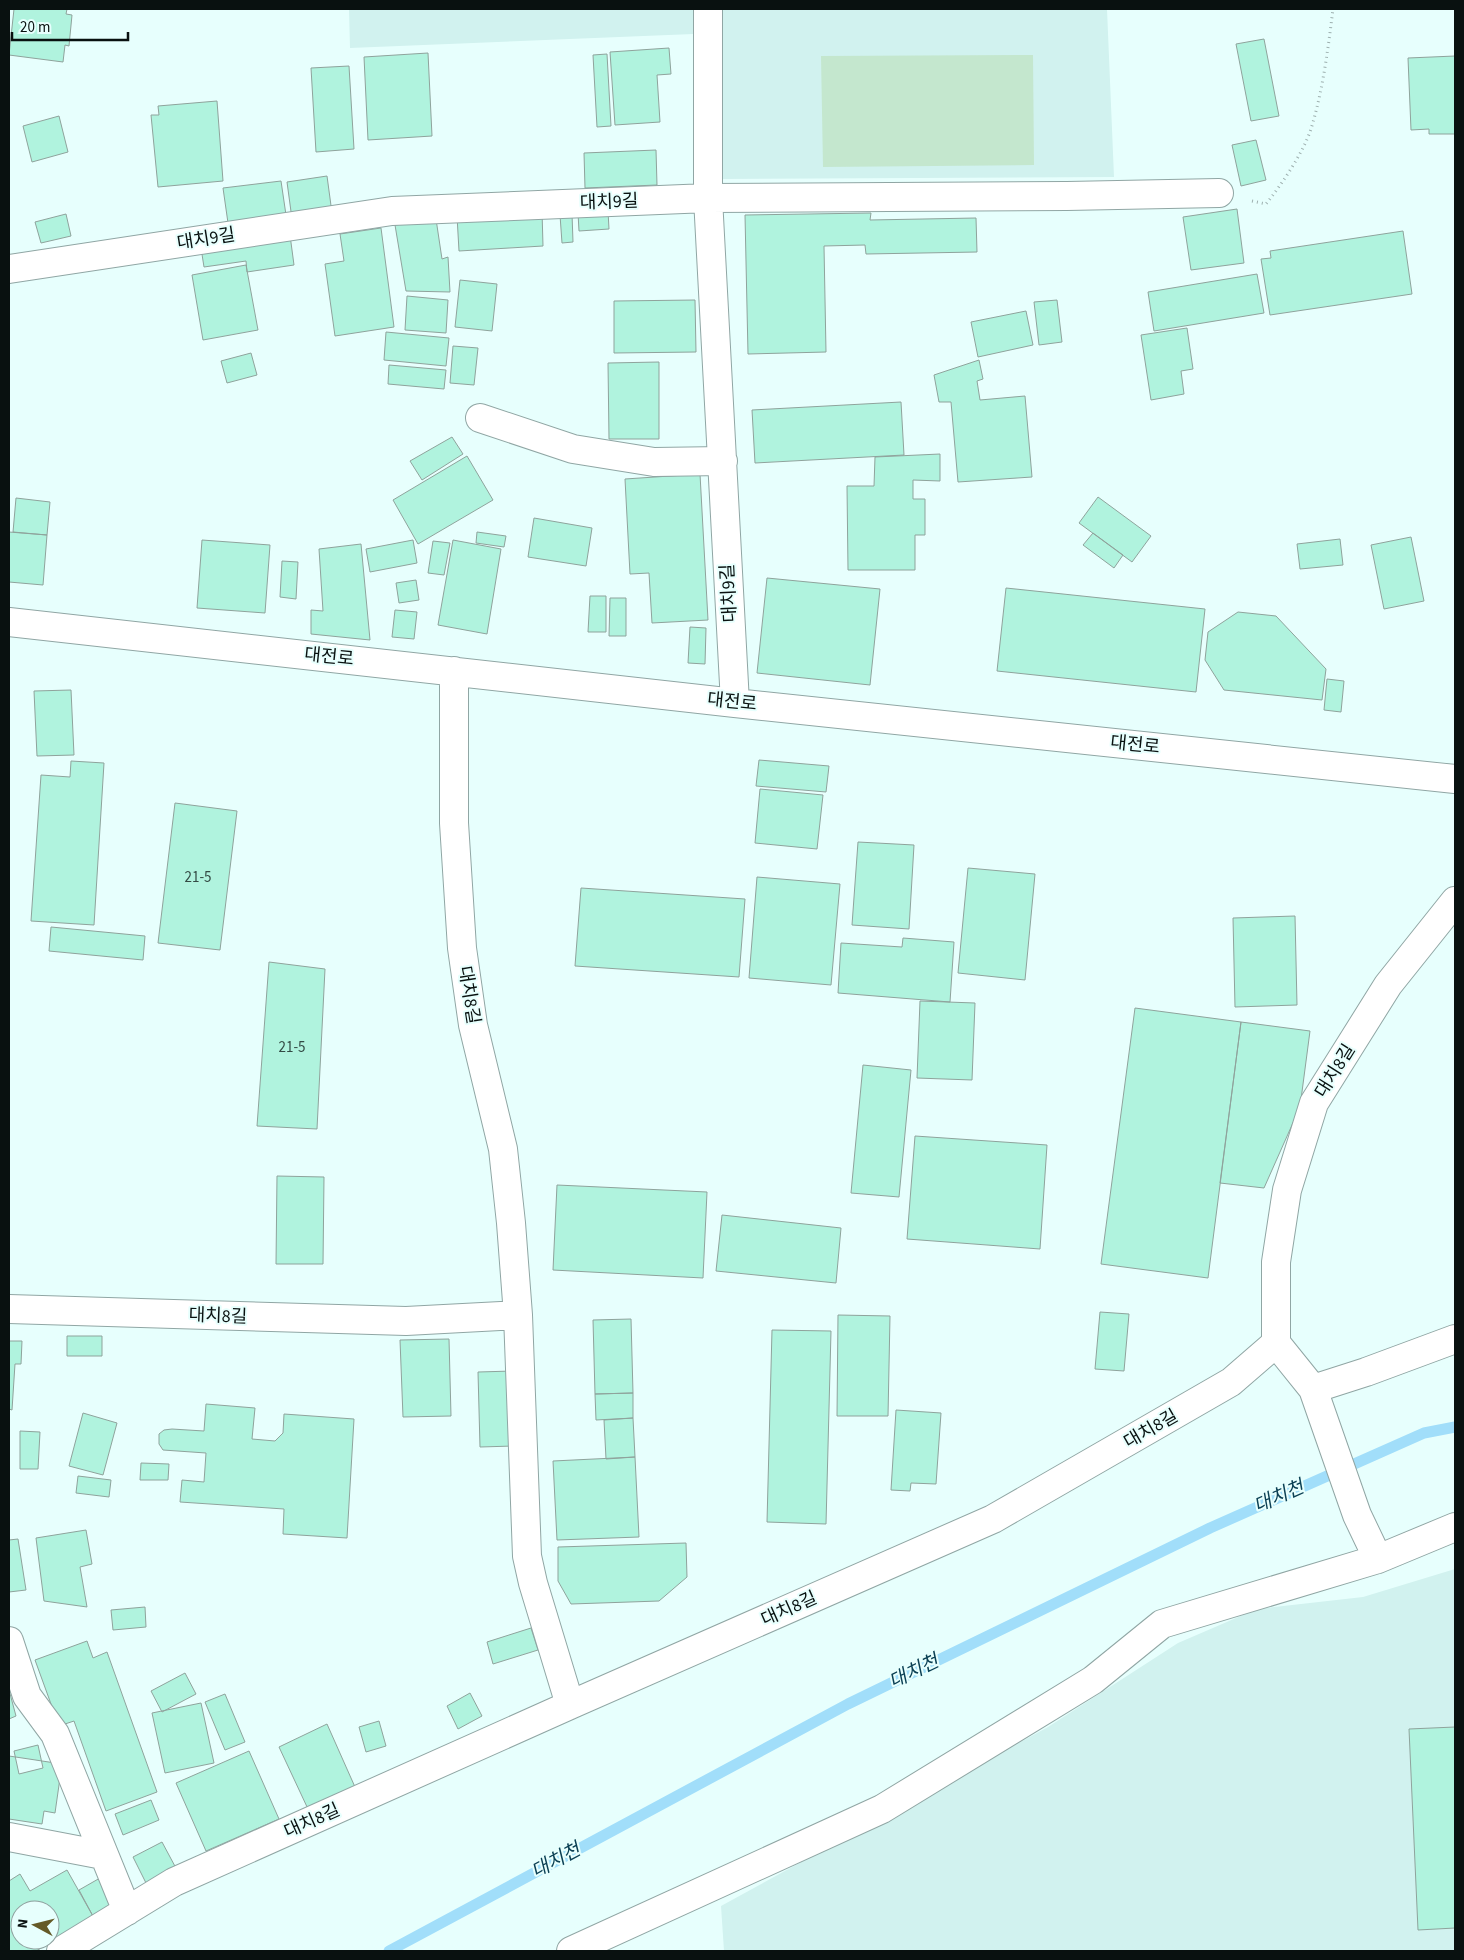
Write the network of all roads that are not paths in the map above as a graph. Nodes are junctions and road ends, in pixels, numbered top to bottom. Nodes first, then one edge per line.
1 (708, 9) edge
2 (1219, 193) road end
3 (708, 198) junction
4 (9, 269) edge
5 (480, 418) dead end
6 (723, 461) junction
7 (9, 622) edge
8 (454, 671) junction
9 (735, 702) junction
10 (1455, 779) edge
11 (1455, 901) edge
12 (9, 1309) edge
13 (518, 1315) junction
14 (1455, 1340) edge
15 (1276, 1343) junction
16 (1313, 1389) junction
17 (1455, 1527) edge
18 (1378, 1559) junction
19 (9, 1641) edge
20 (570, 1705) junction
21 (9, 1837) edge
22 (103, 1855) junction
23 (128, 1911) junction
24 (61, 1951) edge
25 (571, 1951) edge

1 - 3 street
2 - 3 street
3 - 4 street, 대치9길
3 - 6 street, 대치9길
5 - 6 street
6 - 9 street, 대치9길
7 - 8 street, 대전로
8 - 9 street, 대전로
8 - 13 street, 대치8길
9 - 10 street, 대전로
11 - 15 street, 대치8길
12 - 13 street, 대치8길
13 - 20 street, 대치8길
14 - 16 street
15 - 16 street
15 - 20 street, 대치8길
16 - 18 street
17 - 18 street
18 - 25 street
19 - 22 street
20 - 23 street, 대치8길
21 - 22 street
22 - 23 street
23 - 24 street, 대치8길

